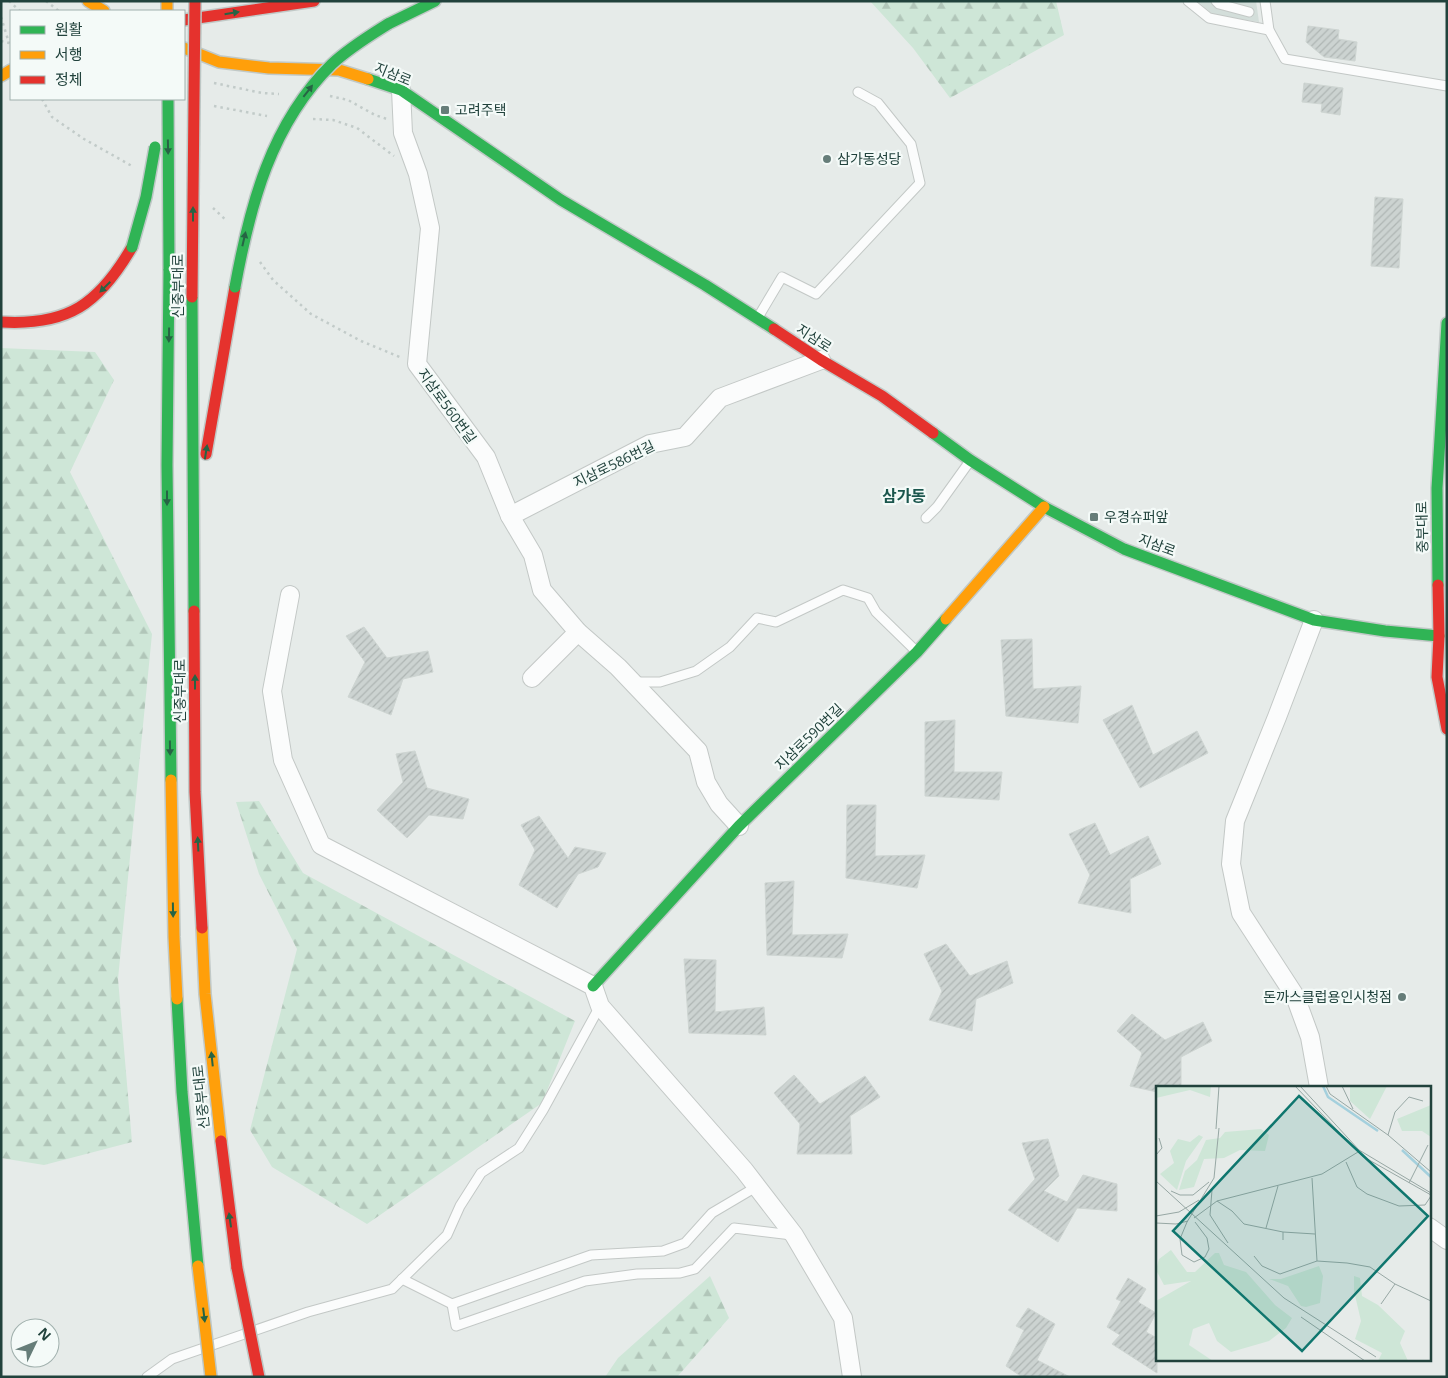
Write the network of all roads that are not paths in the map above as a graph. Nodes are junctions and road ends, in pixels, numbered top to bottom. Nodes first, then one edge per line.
1 (88, 1) edge
2 (195, 1) edge
3 (314, 1) edge
4 (435, 1) edge
5 (1188, 1) edge
6 (1216, 1) edge
7 (1265, 1) edge
8 (102, 10) edge
9 (1249, 12) dead end
10 (185, 20) edge
11 (1268, 30) junction
12 (185, 48) edge
13 (1447, 86) edge
14 (401, 90) junction
15 (858, 92) dead end
16 (163, 100) edge
17 (168, 100) edge
18 (757, 319) junction
19 (1, 322) edge
20 (1447, 323) edge
21 (821, 360) junction
22 (970, 460) junction
23 (1044, 507) junction
24 (510, 516) junction
25 (926, 518) dead end
26 (194, 534) junction
27 (290, 595) dead end
28 (1314, 620) junction
29 (578, 632) junction
30 (1439, 636) junction
31 (917, 652) junction
32 (532, 678) dead end
33 (632, 682) junction
34 (1447, 729) edge
35 (740, 826) junction
36 (593, 986) junction
37 (600, 1006) junction
38 (1319, 1086) edge
39 (756, 1187) junction
40 (1430, 1228) edge
41 (794, 1235) junction
42 (1447, 1240) edge
43 (402, 1279) junction
44 (452, 1304) junction
45 (148, 1377) edge
46 (211, 1377) edge
47 (259, 1377) edge
48 (852, 1377) edge

1 - 8 main road
26 -> 2 main road, 신중부대로, bridge
10 -> 3 main road
26 -> 4 main road, bridge
5 - 11 lane
6 - 9 lane
7 - 11 lane
11 - 13 lane
12 - 14 main road, 지삼로
14 - 18 main road, 지삼로
14 - 24 street, 지삼로560번길
15 - 18 lane
16 -> 19 main road, bridge
17 -> 46 main road, 신중부대로, bridge
18 - 21 main road, 지삼로
20 - 30 main road, 중부대로
21 - 22 main road, 지삼로
21 - 24 street, 지삼로586번길
22 - 23 main road, 지삼로
22 - 25 lane
23 - 28 main road, 지삼로
23 - 31 main road, 지삼로590번길
24 - 29 street, 지삼로560번길
47 -> 26 main road, 신중부대로, bridge
27 - 36 street
28 - 30 main road, 지삼로
28 - 38 street
29 - 32 street
29 - 33 street, 지삼로560번길
30 - 34 main road, 중부대로
31 - 33 lane
31 - 35 main road, 지삼로590번길
33 - 35 street, 지삼로560번길
35 - 36 main road, 지삼로590번길
36 - 37 street
37 - 39 street
37 - 43 lane
39 - 41 street
39 - 44 lane
40 - 42 street
41 - 44 lane
41 - 48 street
43 - 44 lane
43 - 45 lane

